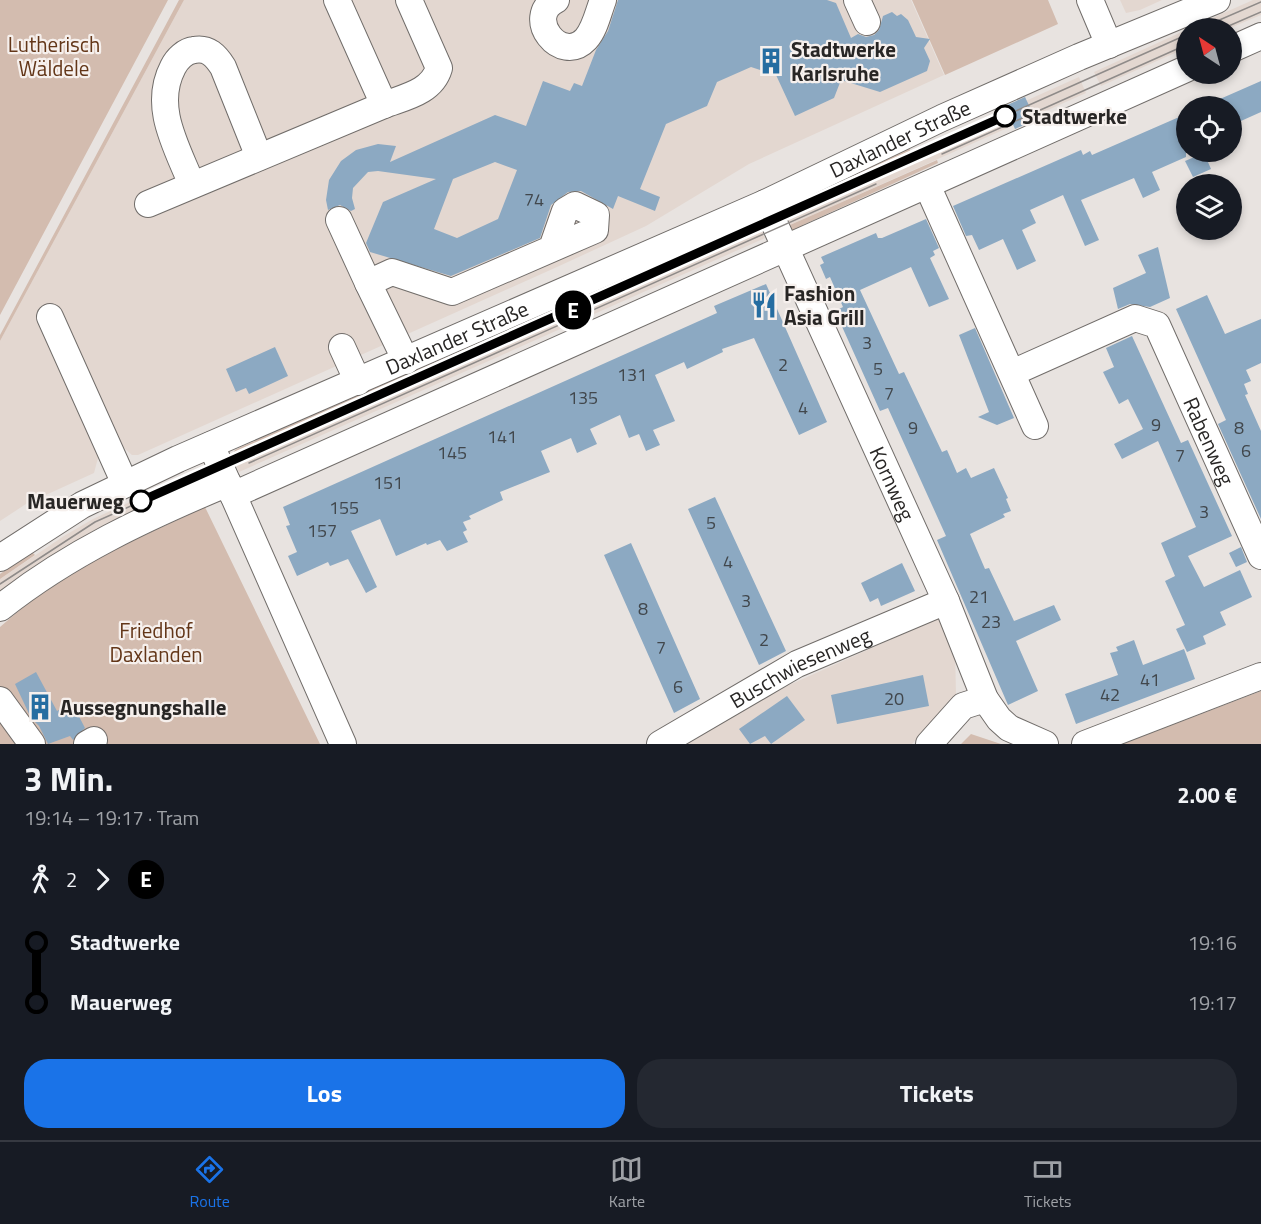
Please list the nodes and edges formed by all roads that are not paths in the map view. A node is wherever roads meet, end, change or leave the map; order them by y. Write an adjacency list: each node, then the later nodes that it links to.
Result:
1 (337, 0): 11 (street)
2 (409, 0): 11 (street)
3 (556, 0): 4 (street)
4 (603, 0)
5 (1090, 0): 8 (street)
6 (1217, 0): 8 (street, Daxlander Straße)
7 (1261, 36): 9 (street)
8 (1109, 45): 15 (street, Daxlander Straße)
9 (1242, 45)
10 (1176, 73): 14 (street)
11 (384, 105): 12 (street)
12 (260, 157): 13 (street); 13 (street)
13 (192, 185): 16 (street)
14 (927, 185): 19 (street); 24 (street)
15 (765, 203): 19 (street, Kornweg); 23 (street, Daxlander Straße)
16 (148, 204)
17 (339, 220): 20 (street)
18 (552, 248): 20 (street)
19 (785, 249): 29 (street); 32 (street, Kornweg)
20 (368, 283): 23 (street)
21 (50, 316): 28 (street)
22 (342, 347): 25 (street)
23 (406, 361): 25 (street, Daxlander Straße)
24 (1012, 374): 26 (street); 30 (street, Rabenweg)
25 (358, 382): 27 (street, Daxlander Straße)
26 (1035, 426)
27 (211, 444): 28 (street, Daxlander Straße); 29 (street)
28 (125, 484): 31 (street, Daxlander Straße)
29 (231, 489): 33 (street); 38 (street)
30 (1261, 556)
31 (0, 558)
32 (946, 601): 36 (street, Kornweg); 39 (street, Buschwiesenweg)
33 (0, 608)
34 (1261, 676): 42 (street)
35 (0, 699): 37 (street)
36 (985, 699): 40 (street); 41 (street, Kornweg)
37 (32, 744)
38 (343, 744)
39 (660, 744)
40 (930, 744)
41 (1045, 744)
42 (1085, 744)

